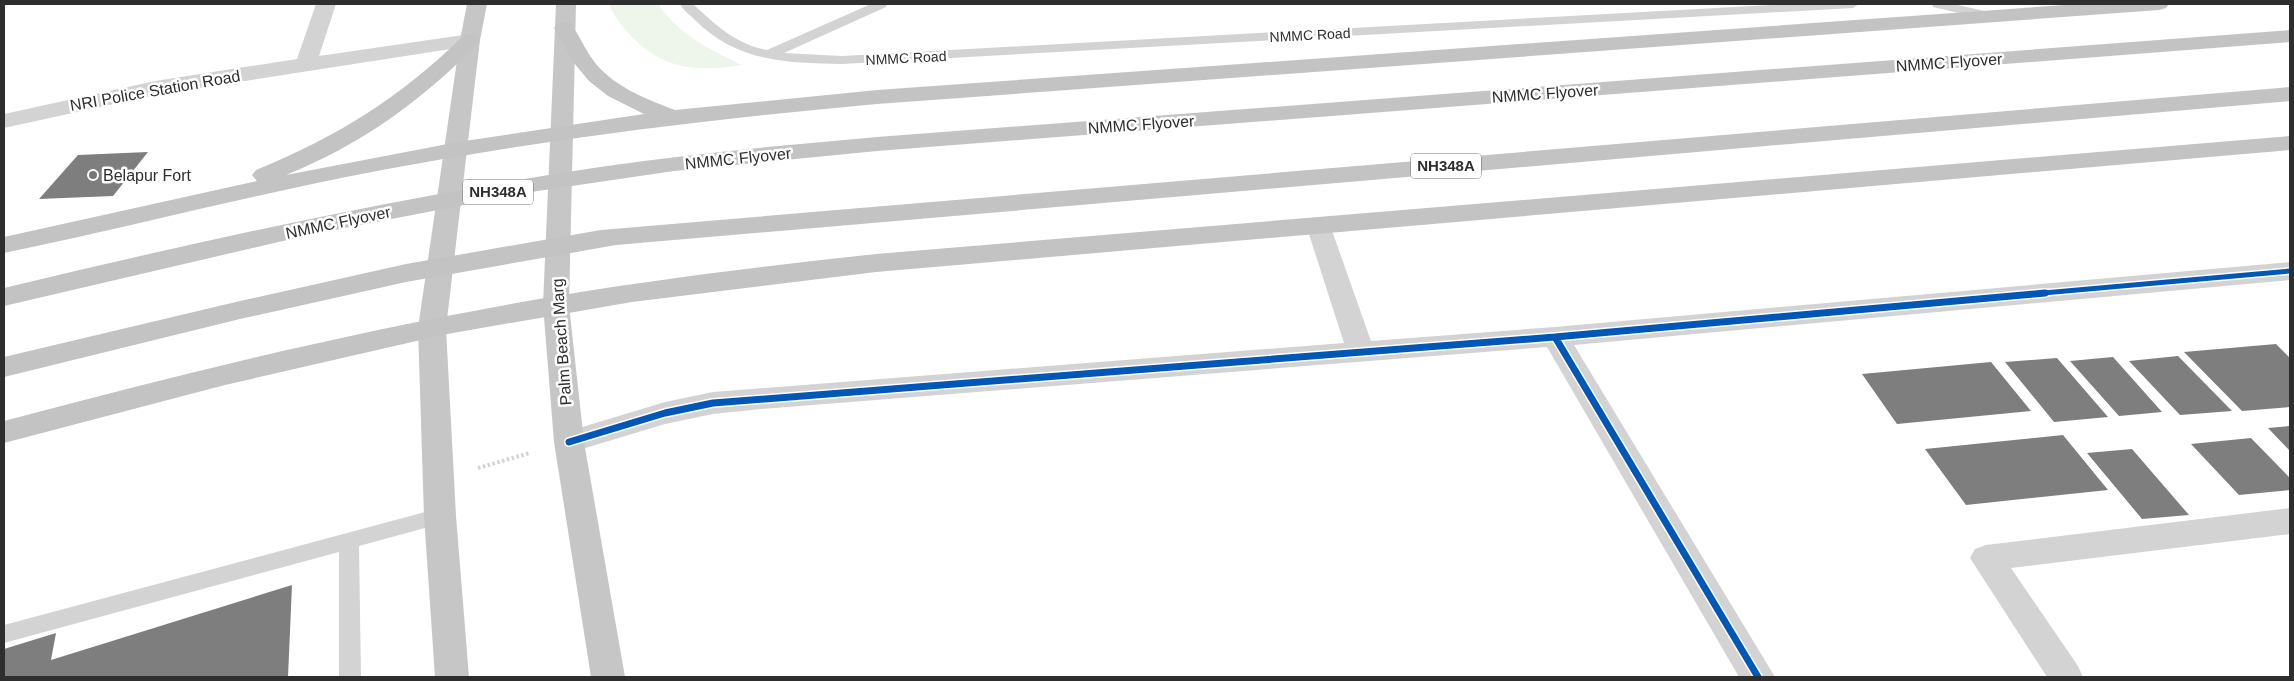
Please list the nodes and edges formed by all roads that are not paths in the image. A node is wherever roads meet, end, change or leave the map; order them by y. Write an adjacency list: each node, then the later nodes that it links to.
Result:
1 (326, 4): 15 (street)
2 (477, 4): 13 (main road)
3 (686, 4): 14 (lane, NMMC Road)
4 (880, 4): 14 (lane)
5 (1616, 4): 11 (lane)
6 (1853, 4): 11 (lane, NMMC Road)
7 (1938, 4): 9 (lane)
8 (2159, 4): 9 (highway)
9 (1981, 10): 17 (highway)
10 (565, 16): 17 (highway); 19 (main road, Palm Beach Marg)
11 (1645, 16): 14 (lane, NMMC Road)
12 (2290, 36): 27 (highway, NMMC Flyover / NH348A)
13 (470, 40): 15 (street, NRI Police Station Road); 21 (main road); 22 (highway)
14 (767, 55)
15 (306, 64): 18 (street, NRI Police Station Road)
16 (2290, 94): 24 (highway, NH348A)
17 (676, 117): 19 (highway)
18 (4, 121)
19 (561, 133): 21 (highway); 28 (main road, Palm Beach Marg)
20 (2290, 143): 23 (highway)
21 (456, 150): 22 (highway); 29 (main road)
22 (190, 203): 25 (highway)
23 (1318, 226): 28 (highway); 31 (street)
24 (601, 238): 24 (highway, NH348A); 32 (highway, NH348A)
25 (4, 245)
26 (2290, 271): 30 (street)
27 (4, 297)
28 (556, 305): 29 (highway); 34 (main road, Palm Beach Marg)
29 (432, 328): 33 (highway); 35 (main road)
30 (1555, 338): 31 (street); 42 (street)
31 (1361, 352): 34 (street)
32 (4, 367)
33 (4, 432)
34 (569, 442): 41 (main road, Palm Beach Marg)
35 (440, 516): 37 (lane); 40 (main road)
36 (2290, 521): 43 (street)
37 (349, 540): 38 (lane); 39 (lane)
38 (4, 634)
39 (350, 677)
40 (452, 677)
41 (608, 677)
42 (1758, 677)
43 (2066, 677)

